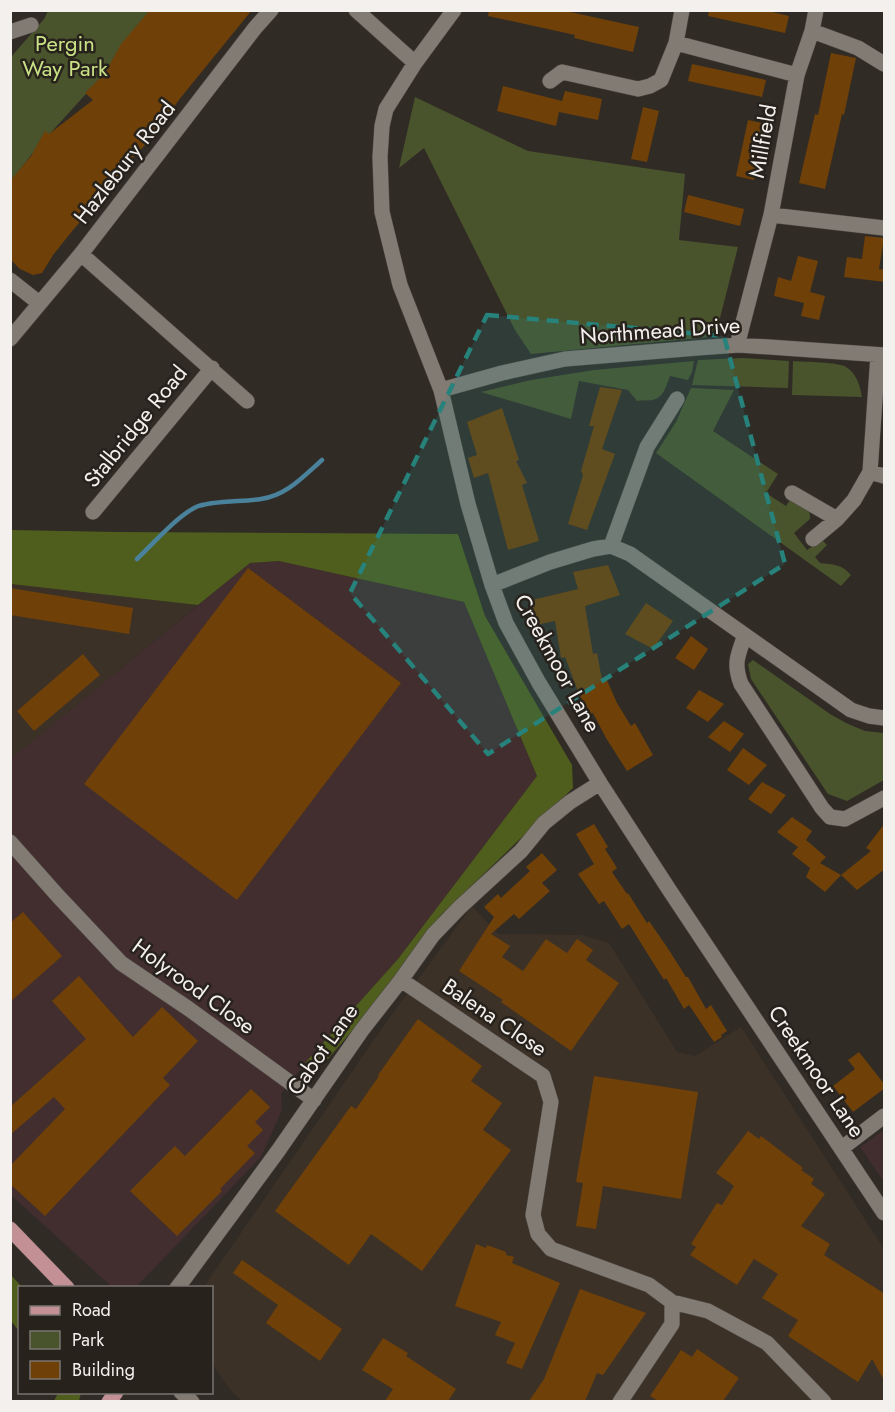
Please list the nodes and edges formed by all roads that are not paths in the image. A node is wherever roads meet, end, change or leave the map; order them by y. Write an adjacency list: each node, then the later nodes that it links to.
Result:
1 (271, 10): 16 (street, Hazlebury Road)
2 (357, 10): 10 (street)
3 (454, 10): 10 (street, Creekmoor Lane)
4 (682, 10): 9 (street)
5 (816, 10): 7 (street, Millfield)
6 (31, 25): 8 (street)
7 (812, 31): 11 (street); 13 (street, Millfield)
8 (10, 32)
9 (676, 43): 12 (street); 13 (street)
10 (415, 63): 23 (street, Creekmoor Lane)
11 (885, 64)
12 (558, 71)
13 (797, 75): 14 (street, Millfield)
14 (771, 215): 15 (street); 20 (street, Millfield)
15 (885, 228)
16 (81, 254): 18 (street, Hazlebury Road); 22 (street, Stalbridge Road)
17 (10, 280): 18 (street)
18 (39, 303): 19 (street, Hazlebury Road)
19 (10, 339)
20 (739, 345): 21 (street, Northmead Drive); 23 (street, Northmead Drive)
21 (881, 355): 26 (street)
22 (212, 368): 25 (street, Stalbridge Road); 28 (street, Stalbridge Road)
23 (441, 390): 32 (street, Creekmoor Lane)
24 (677, 399): 31 (street)
25 (247, 401)
26 (877, 474): 29 (street)
27 (792, 494): 29 (street)
28 (93, 512)
29 (837, 519): 30 (street)
30 (813, 539)
31 (611, 546): 32 (street); 33 (street)
32 (492, 585): 35 (street, Creekmoor Lane)
33 (745, 635): 34 (street); 36 (street)
34 (885, 718)
35 (600, 783): 38 (street, Cabot Lane); 41 (street, Creekmoor Lane)
36 (885, 798)
37 (10, 842): 39 (street, Holyrood Close)
38 (401, 980): 39 (street, Cabot Lane); 46 (street, Balena Close)
39 (314, 1100): 45 (street, Cabot Lane)
40 (885, 1116): 41 (street)
41 (842, 1148): 42 (street, Creekmoor Lane)
42 (885, 1213)
43 (10, 1228): 44 (main road)
44 (66, 1286)
45 (178, 1286)
46 (672, 1302): 47 (street); 48 (street, Balena Close)
47 (620, 1401)
48 (824, 1401)

